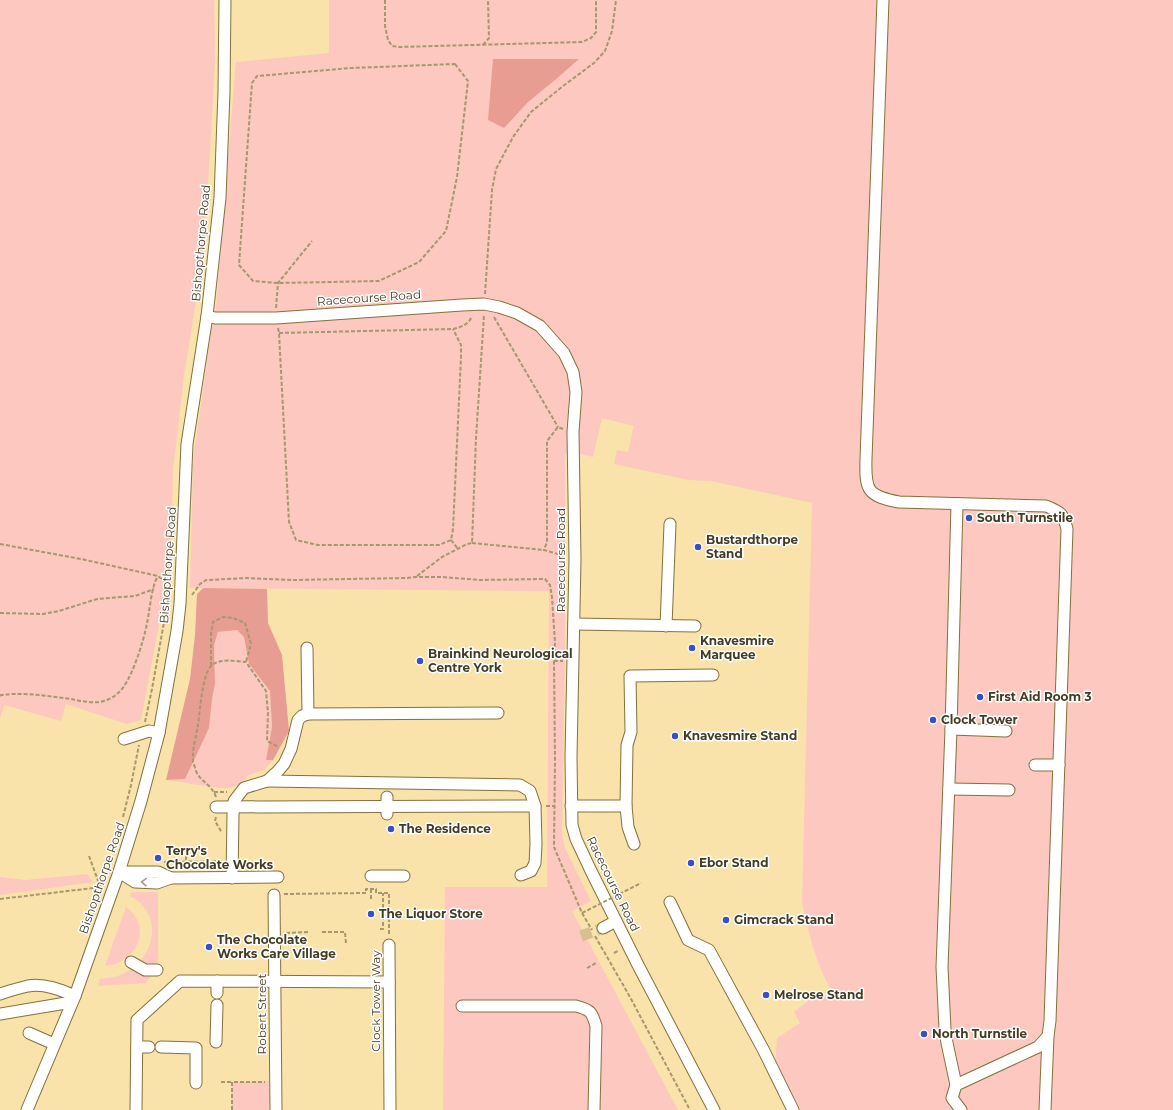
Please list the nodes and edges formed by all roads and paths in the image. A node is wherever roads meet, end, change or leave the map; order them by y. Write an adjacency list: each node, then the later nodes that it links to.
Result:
1 (224, 0): 12 (street, Bishopthorpe Road)
2 (385, 0): 7 (path)
3 (488, 0): 7 (path)
4 (596, 0): 7 (path)
5 (616, 0): 10 (path)
6 (883, 0): 18 (street)
7 (483, 45)
8 (312, 241): 9 (path)
9 (278, 283): 9 (path); 13 (path)
10 (479, 304): 11 (street, Racecourse Road); 13 (street, Racecourse Road); 14 (path); 21 (path)
11 (499, 307): 16 (path); 17 (street, Racecourse Road)
12 (207, 316): 13 (street, Racecourse Road); 28 (street, Bishopthorpe Road)
13 (276, 318): 15 (path)
14 (453, 329): 15 (path); 20 (path)
15 (279, 333): 20 (path)
16 (558, 427): 17 (path); 24 (path)
17 (573, 432): 25 (street, Racecourse Road)
18 (957, 504): 42 (street); 48 (street)
19 (670, 524): 33 (street)
20 (451, 540): 23 (path)
21 (472, 543): 23 (path); 24 (path)
22 (0, 544): 26 (path)
23 (458, 549): 27 (path)
24 (544, 550): 25 (path)
25 (575, 560): 32 (street, Racecourse Road)
26 (158, 576): 28 (path); 29 (path)
27 (416, 577): 30 (path); 55 (path)
28 (181, 582): 30 (street, Bishopthorpe Road)
29 (154, 589): 31 (path); 39 (path)
30 (180, 604): 44 (street, Bishopthorpe Road)
31 (0, 613)
32 (574, 624): 33 (street); 56 (street, Racecourse Road)
33 (666, 626): 34 (street)
34 (695, 626)
35 (306, 648): 41 (street)
36 (246, 662): 37 (path); 37 (path); 46 (path)
37 (211, 666): 58 (path)
38 (713, 674): 57 (street)
39 (0, 696)
40 (498, 713): 41 (street)
41 (308, 714): 46 (street)
42 (951, 729): 43 (street); 50 (street)
43 (1006, 732)
44 (159, 733): 45 (street); 66 (street, Bishopthorpe Road)
45 (124, 739)
46 (289, 752): 49 (street)
47 (1035, 765): 48 (street)
48 (1059, 765): 104 (street)
49 (267, 781): 52 (street); 53 (street)
50 (949, 789): 51 (street); 114 (street)
51 (1009, 790)
52 (233, 806): 53 (street); 58 (street); 71 (street)
53 (535, 806): 67 (street)
54 (548, 806): 55 (path)
55 (555, 806): 81 (path)
56 (572, 806): 57 (street); 82 (street, Racecourse Road)
57 (626, 806): 60 (street)
58 (216, 807): 59 (path)
59 (222, 834)
60 (634, 844)
61 (186, 850): 65 (path)
62 (222, 854): 65 (path)
63 (89, 856): 73 (path)
64 (158, 862): 65 (path)
65 (186, 862)
66 (119, 872): 71 (street); 74 (street, Bishopthorpe Road)
67 (521, 875)
68 (371, 876): 69 (street)
69 (404, 876)
70 (278, 877): 71 (street)
71 (232, 878)
72 (641, 883): 81 (path, bridge)
73 (100, 886): 74 (path); 78 (path)
74 (113, 888): 99 (street, Bishopthorpe Road)
75 (372, 889): 76 (path); 77 (path); 79 (path)
76 (383, 893): 84 (path); 89 (path, Clock Tower Way)
77 (274, 894): 87 (street, Robert Street)
78 (0, 899)
79 (372, 899)
80 (670, 902): 123 (street)
81 (582, 913): 121 (path)
82 (616, 921): 83 (street); 122 (street, Racecourse Road)
83 (603, 928)
84 (380, 929)
85 (309, 932): 87 (path)
86 (322, 932): 88 (path)
87 (275, 933): 95 (street, Robert Street)
88 (346, 944)
89 (389, 945): 96 (street, Clock Tower Way)
90 (131, 962): 93 (street)
91 (596, 963): 92 (path)
92 (587, 968)
93 (158, 970)
94 (217, 981): 95 (street); 97 (street); 107 (street)
95 (275, 981): 96 (street); 113 (street, Robert Street)
96 (389, 982): 119 (street, Clock Tower Way)
97 (217, 993)
98 (0, 994): 99 (street)
99 (73, 999): 102 (street); 106 (street, Bishopthorpe Road)
100 (217, 1005): 105 (street)
101 (462, 1006): 120 (street)
102 (0, 1014)
103 (29, 1033): 106 (street)
104 (1048, 1036): 114 (street); 125 (street)
105 (216, 1042)
106 (54, 1044): 115 (street, Bishopthorpe Road)
107 (137, 1047): 108 (street); 116 (street)
108 (149, 1047)
109 (161, 1047): 110 (street)
110 (196, 1082)
111 (221, 1082): 112 (path)
112 (232, 1082): 113 (path); 117 (path)
113 (275, 1082): 118 (street, Robert Street)
114 (956, 1085): 124 (street)
115 (27, 1110)
116 (136, 1110)
117 (232, 1110)
118 (276, 1110)
119 (390, 1110)
120 (594, 1110)
121 (690, 1110)
122 (714, 1110)
123 (793, 1110)
124 (961, 1110)
125 (1044, 1110)

